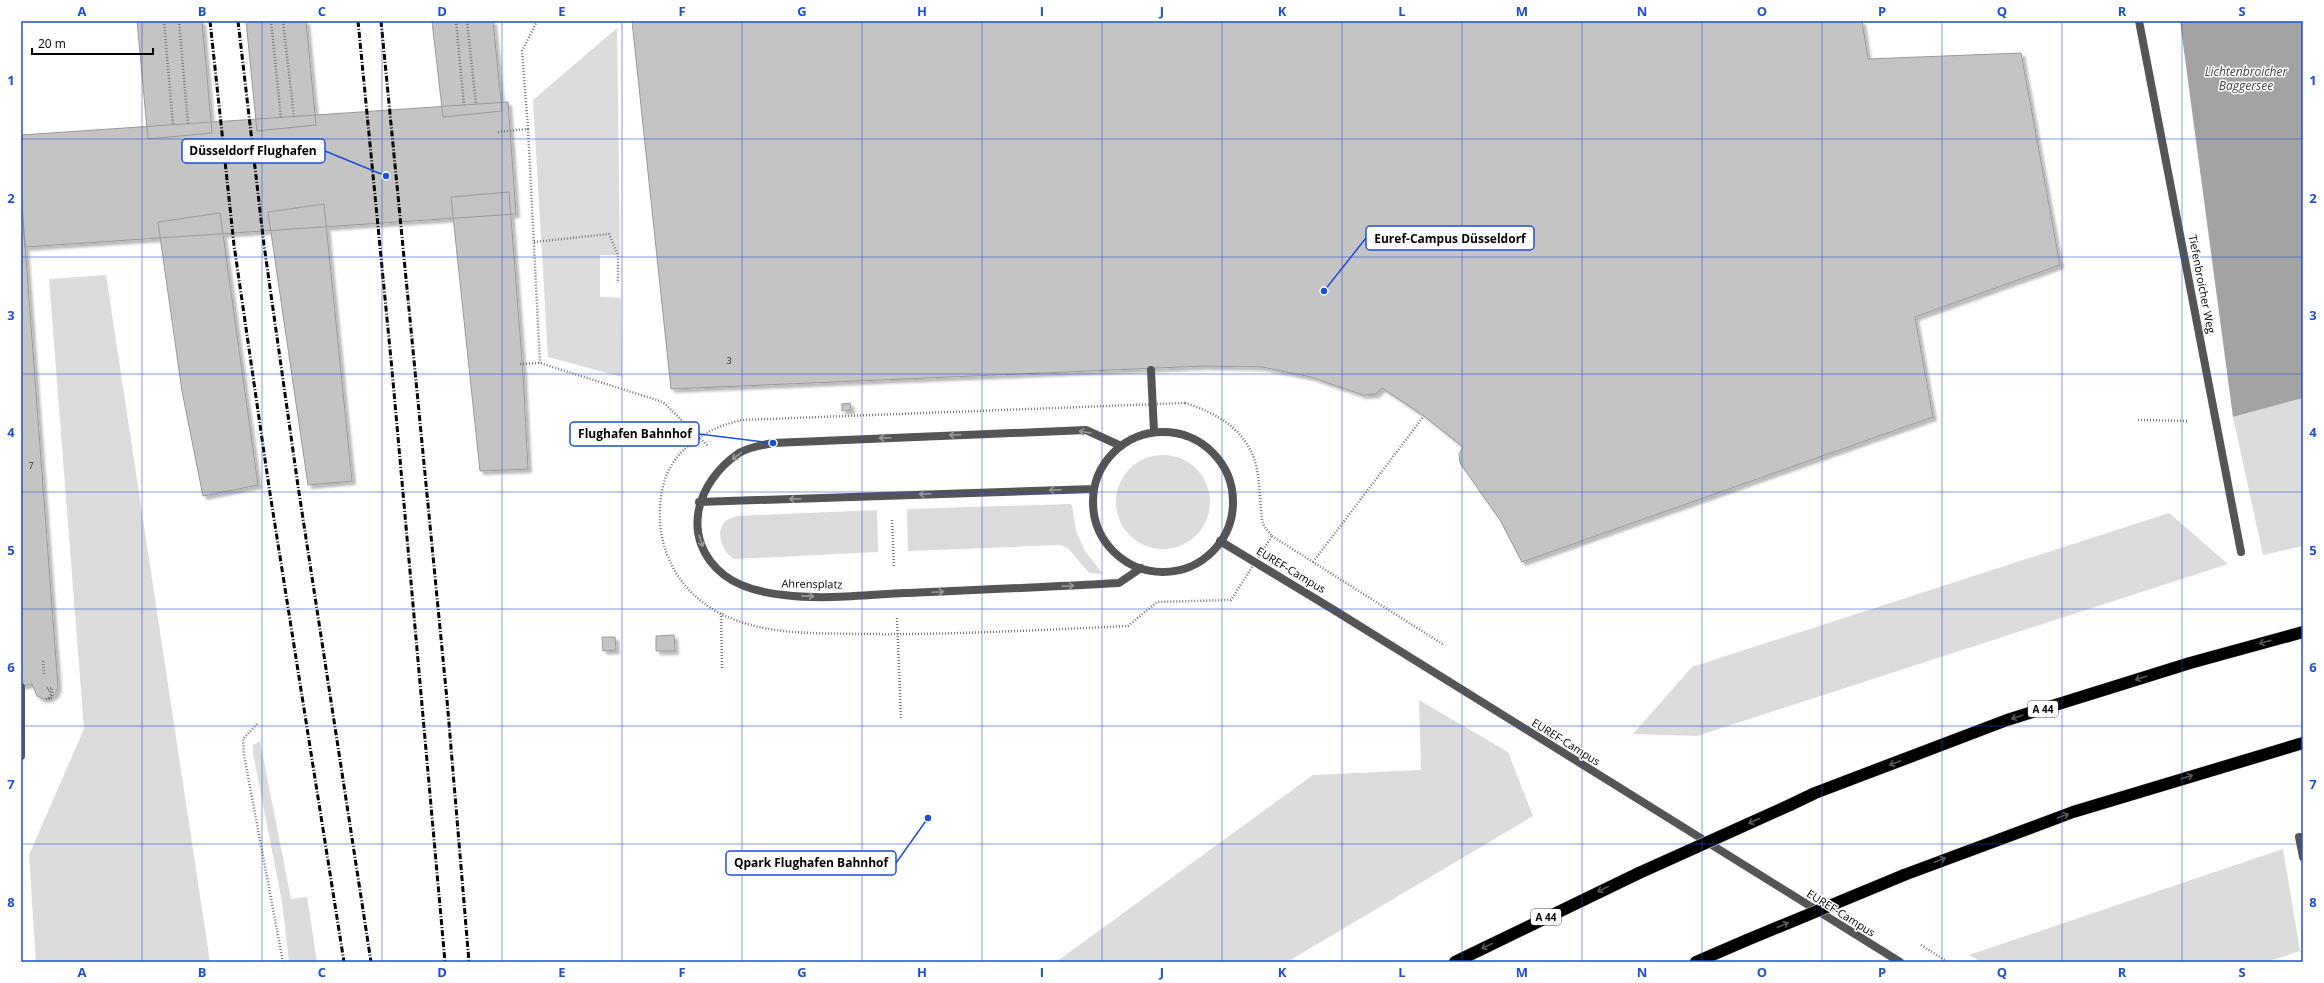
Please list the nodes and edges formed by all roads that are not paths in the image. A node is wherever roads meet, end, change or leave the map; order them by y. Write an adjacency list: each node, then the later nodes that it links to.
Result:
1 (2139, 21): 8 (street, Tiefenbroicher Weg)
2 (1151, 370): 3 (street)
3 (1154, 432): 4 (street); 7 (street)
4 (1121, 446): 5 (street); 6 (street, Ahrensplatz, one-way to 6)
5 (1094, 489): 6 (street, one-way to 6); 9 (street)
6 (699, 502): 9 (street, Ahrensplatz, one-way to 9)
7 (1220, 541): 9 (street); 18 (street, EUREF-Campus)
8 (2241, 552)
9 (1141, 568)
10 (2303, 632): 16 (highway, A 44, one-way to 16, bridge)
11 (21, 688): 13 (street)
12 (2303, 743): 17 (highway, one-way to 12, bridge)
13 (21, 756)
14 (2299, 836): 15 (street)
15 (2303, 857)
16 (1455, 962)
17 (1696, 962)
18 (1900, 962)

